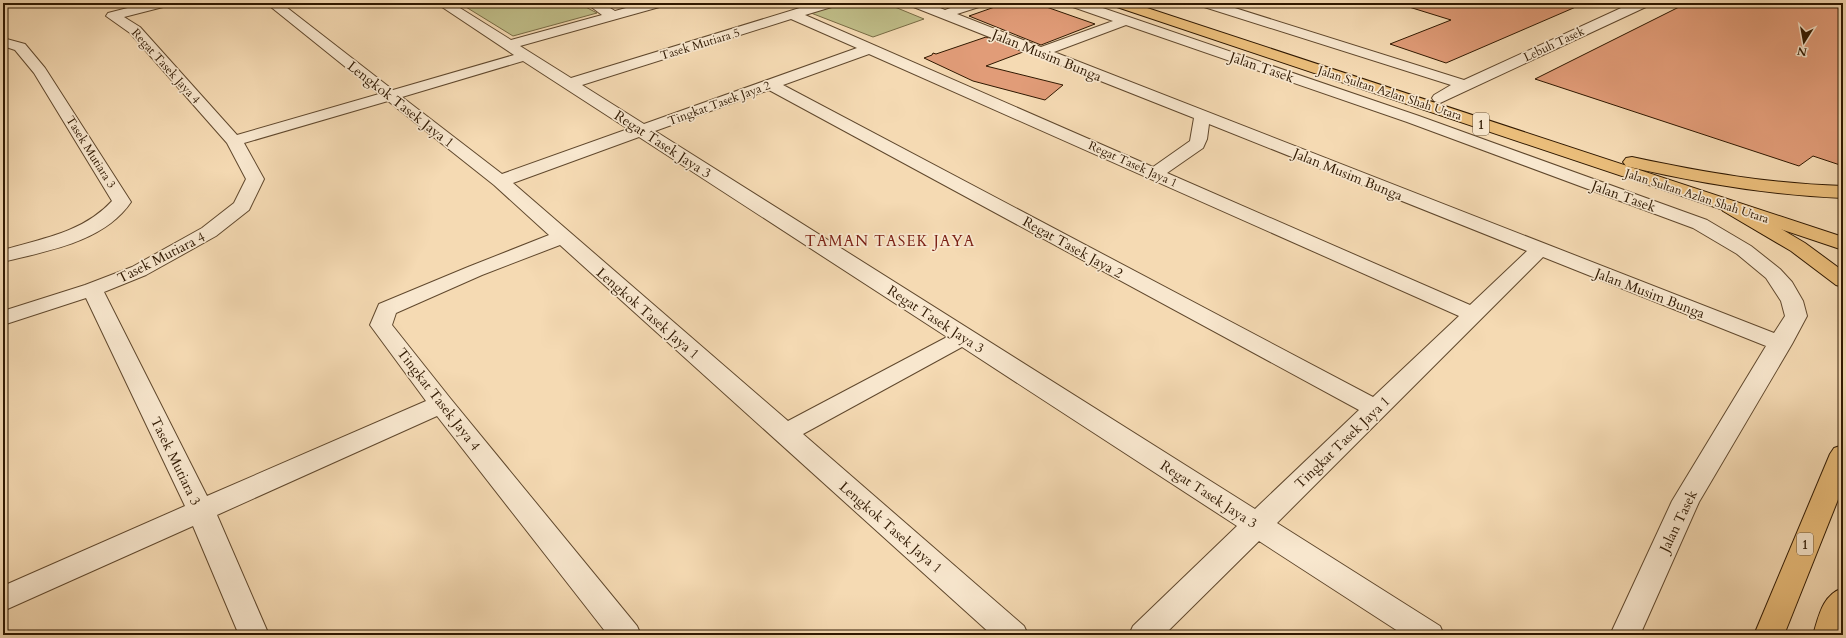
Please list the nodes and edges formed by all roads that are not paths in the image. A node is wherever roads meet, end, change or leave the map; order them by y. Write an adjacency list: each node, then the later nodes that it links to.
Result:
1 (162, 3): 28 (street, Regat Tasek Jaya 4)
2 (273, 3): 24 (street, Lengkok Tasek Jaya 1)
3 (444, 3): 19 (street, Regat Tasek Jaya 3)
4 (593, 3): 16 (street)
5 (658, 3): 16 (street)
6 (830, 3): 15 (street, Tasek Mutiara 5)
7 (916, 3): 14 (street, Jalan Musim Bunga)
8 (977, 3): 14 (street)
9 (1075, 3): 13 (street, Jalan Tasek)
10 (1153, 3): 25 (main road, Jalan Sultan Azlan Shah Utara / 1)
11 (1206, 3): 23 (street)
12 (1642, 3): 23 (street, Lebuh Tasek)
13 (1123, 11): 20 (street); 33 (main road, Jalan Sultan Azlan Shah Utara / 1); 44 (street, Jalan Tasek)
14 (945, 14): 20 (street, Jalan Musim Bunga)
15 (793, 15): 18 (street, Regat Tasek Jaya 1); 21 (street, Tasek Mutiara 5)
16 (613, 16): 19 (street)
17 (3, 42): 38 (street, Tasek Mutiara 3)
18 (871, 48): 22 (street, Tingkat Tasek Jaya 2); 30 (street, Regat Tasek Jaya 1)
19 (517, 50): 21 (street, Regat Tasek Jaya 3); 24 (street)
20 (1041, 52): 26 (street, Jalan Musim Bunga)
21 (569, 84): 27 (street, Regat Tasek Jaya 3)
22 (770, 84): 27 (street, Tingkat Tasek Jaya 2); 46 (street, Regat Tasek Jaya 2)
23 (1466, 85): 25 (street, Lebuh Tasek)
24 (390, 95): 28 (street); 31 (street, Lengkok Tasek Jaya 1)
25 (1440, 98): 29 (main road, Jalan Sultan Azlan Shah Utara / 1)
26 (1202, 116): 30 (street); 37 (street, Jalan Musim Bunga)
27 (642, 130): 31 (street, Tingkat Tasek Jaya 2); 43 (street, Regat Tasek Jaya 3)
28 (234, 142): 40 (street, Tasek Mutiara 4)
29 (1632, 162): 32 (main road); 34 (main road, Jalan Sultan Azlan Shah Utara / 1)
30 (1155, 173): 41 (street, Regat Tasek Jaya 1)
31 (500, 181): 35 (street, Lengkok Tasek Jaya 1)
32 (1843, 192)
33 (1730, 207): 36 (main road, Jalan Sultan Azlan Shah Utara / 1); 39 (main road)
34 (1843, 231)
35 (563, 237): 45 (street, Tingkat Tasek Jaya 4); 47 (street, Lengkok Tasek Jaya 1)
36 (1843, 244)
37 (1539, 250): 41 (street, Tingkat Tasek Jaya 1); 44 (street, Jalan Musim Bunga)
38 (3, 256)
39 (1843, 281)
40 (92, 289): 42 (street, Tasek Mutiara 4); 49 (street, Tasek Mutiara 3)
41 (1473, 314): 46 (street, Tingkat Tasek Jaya 1)
42 (3, 318)
43 (964, 337): 47 (street); 50 (street, Regat Tasek Jaya 3)
44 (1781, 344): 58 (street, Jalan Tasek)
45 (441, 404): 49 (street); 54 (street, Tingkat Tasek Jaya 4)
46 (1376, 410): 50 (street, Tingkat Tasek Jaya 1)
47 (784, 433): 55 (street, Lengkok Tasek Jaya 1)
48 (1843, 454): 59 (main road, 1)
49 (201, 511): 51 (street); 53 (street, Tasek Mutiara 3)
50 (1258, 525): 56 (street, Tingkat Tasek Jaya 1); 57 (street, Regat Tasek Jaya 3)
51 (3, 599)
52 (1843, 600): 60 (main road)
53 (254, 635)
54 (626, 635)
55 (1012, 635)
56 (1144, 635)
57 (1429, 635)
58 (1625, 635)
59 (1769, 635)
60 (1828, 635)

